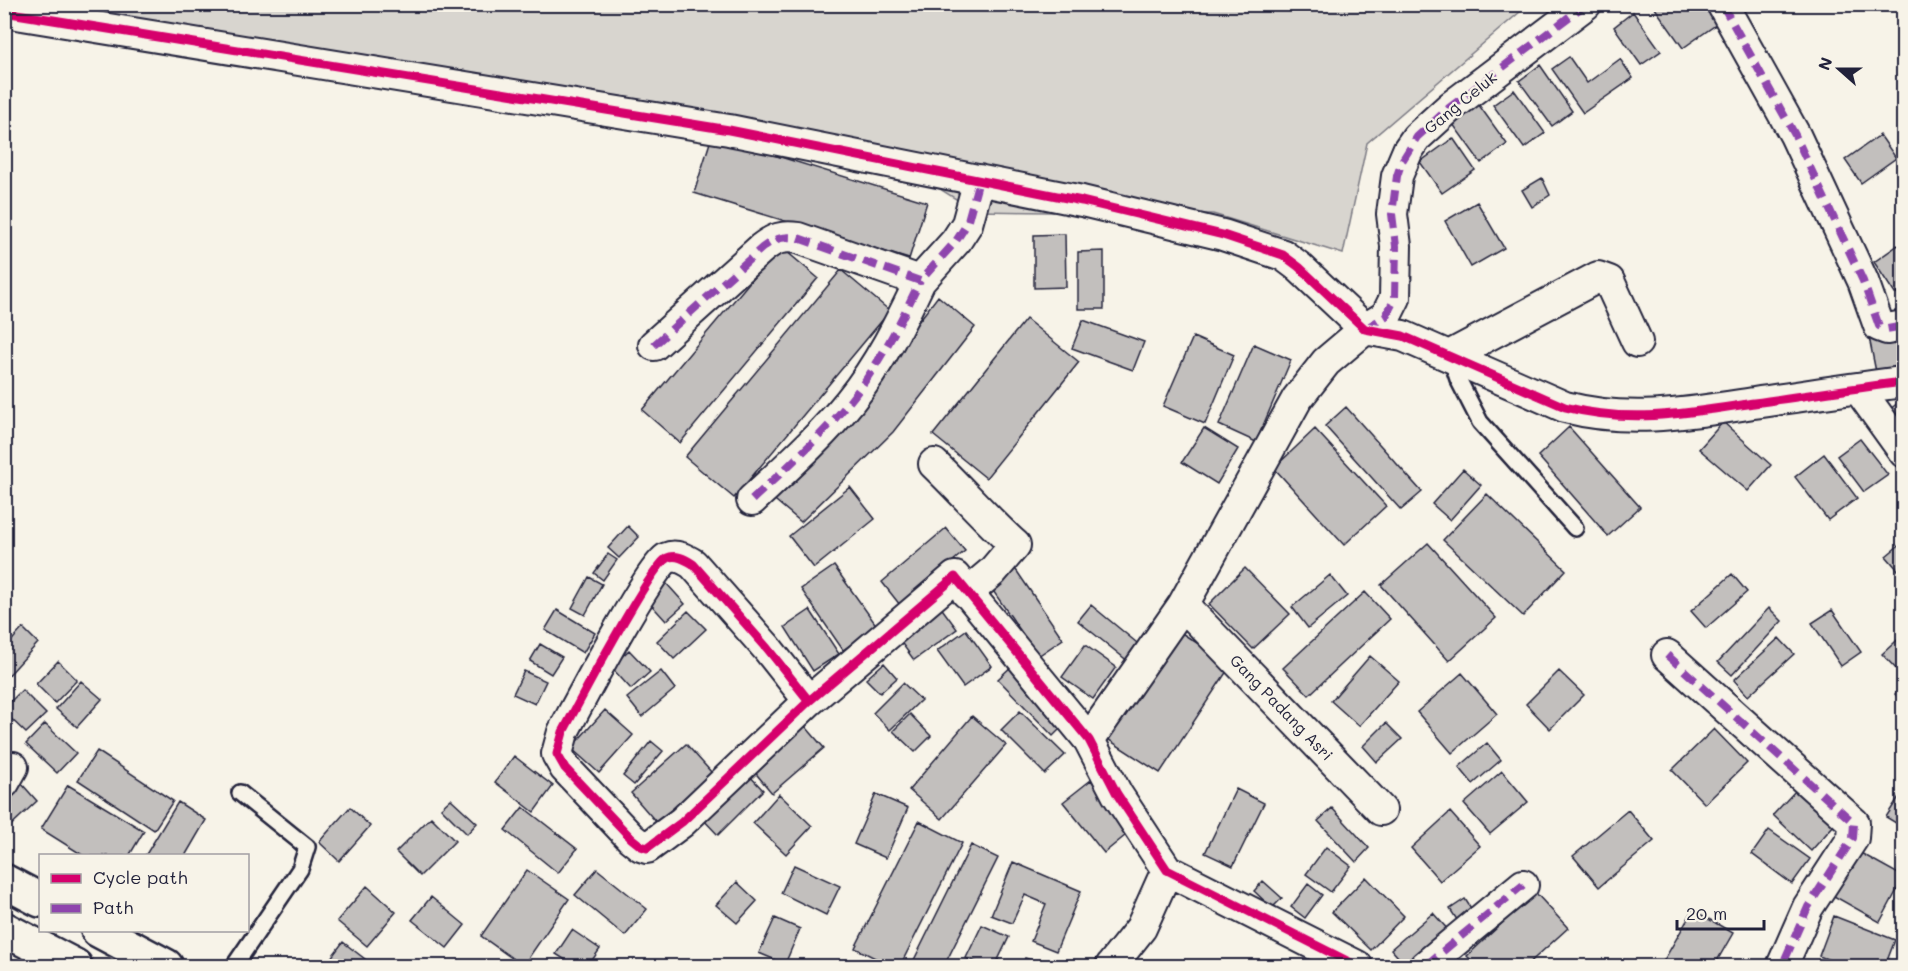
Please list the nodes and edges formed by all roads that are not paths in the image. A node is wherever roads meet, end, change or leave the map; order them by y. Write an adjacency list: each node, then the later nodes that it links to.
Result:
1 (1586, 4): 7 (street, Gang Celuk)
2 (1722, 4): 6 (street)
3 (4, 12): 4 (street)
4 (979, 180): 5 (street); 7 (street)
5 (920, 281): 9 (street); 15 (street)
6 (1904, 326)
7 (1365, 330): 10 (street); 18 (street, Gang Celuk)
8 (1637, 342): 10 (street)
9 (654, 345)
10 (1450, 355): 12 (street); 16 (lane)
11 (1904, 382): 12 (street)
12 (1858, 388): 13 (street)
13 (1904, 452)
14 (934, 464): 17 (street)
15 (752, 500)
16 (1575, 528)
17 (967, 593): 20 (street); 21 (street)
18 (1183, 605): 21 (street, Gang Celuk); 23 (street, Gang Padang Asri)
19 (1667, 655): 36 (street)
20 (809, 701): 20 (street)
21 (1089, 740): 24 (street)
22 (240, 793): 32 (lane)
23 (1381, 810)
24 (1167, 870): 33 (street); 34 (street)
25 (4, 881): 27 (highway)
26 (1524, 885): 35 (street)
27 (39, 899)
28 (4, 929): 30 (highway)
29 (102, 932): 31 (highway)
30 (75, 966)
31 (166, 966)
32 (234, 966)
33 (1112, 966)
34 (1357, 966)
35 (1425, 966)
36 (1782, 966)

